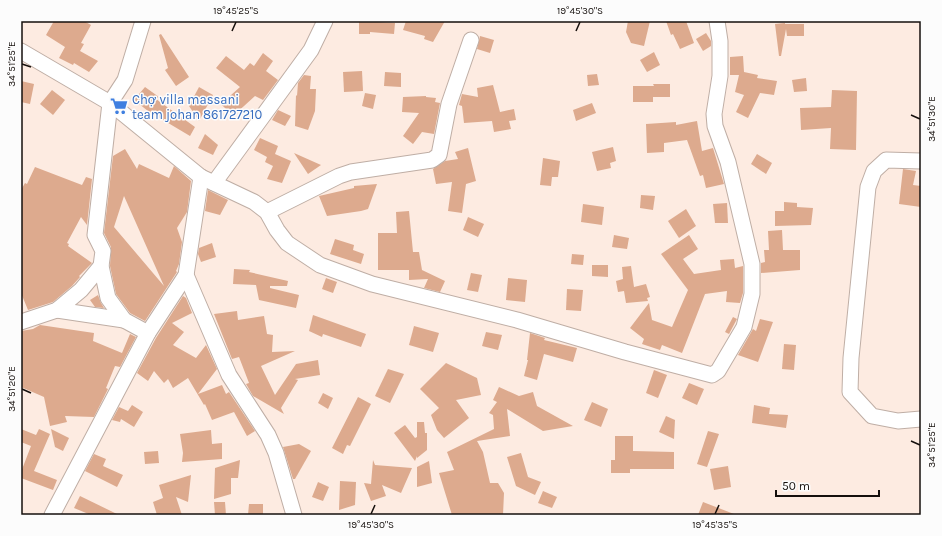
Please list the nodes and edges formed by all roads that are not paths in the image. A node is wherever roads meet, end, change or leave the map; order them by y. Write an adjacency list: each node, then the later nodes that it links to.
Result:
1 (143, 21): 6 (street)
2 (325, 21): 8 (street)
3 (717, 21): 9 (street)
4 (471, 40): 9 (street)
5 (21, 51): 6 (street)
6 (110, 103): 8 (street); 10 (street)
7 (921, 161): 16 (street)
8 (208, 180): 9 (street); 11 (street)
9 (267, 212)
10 (101, 266): 12 (street); 13 (street)
11 (186, 275): 15 (street); 18 (street)
12 (57, 310): 13 (street); 14 (street)
13 (124, 320): 15 (street)
14 (21, 322)
15 (148, 332): 17 (street)
16 (921, 419)
17 (52, 515)
18 (294, 515)

